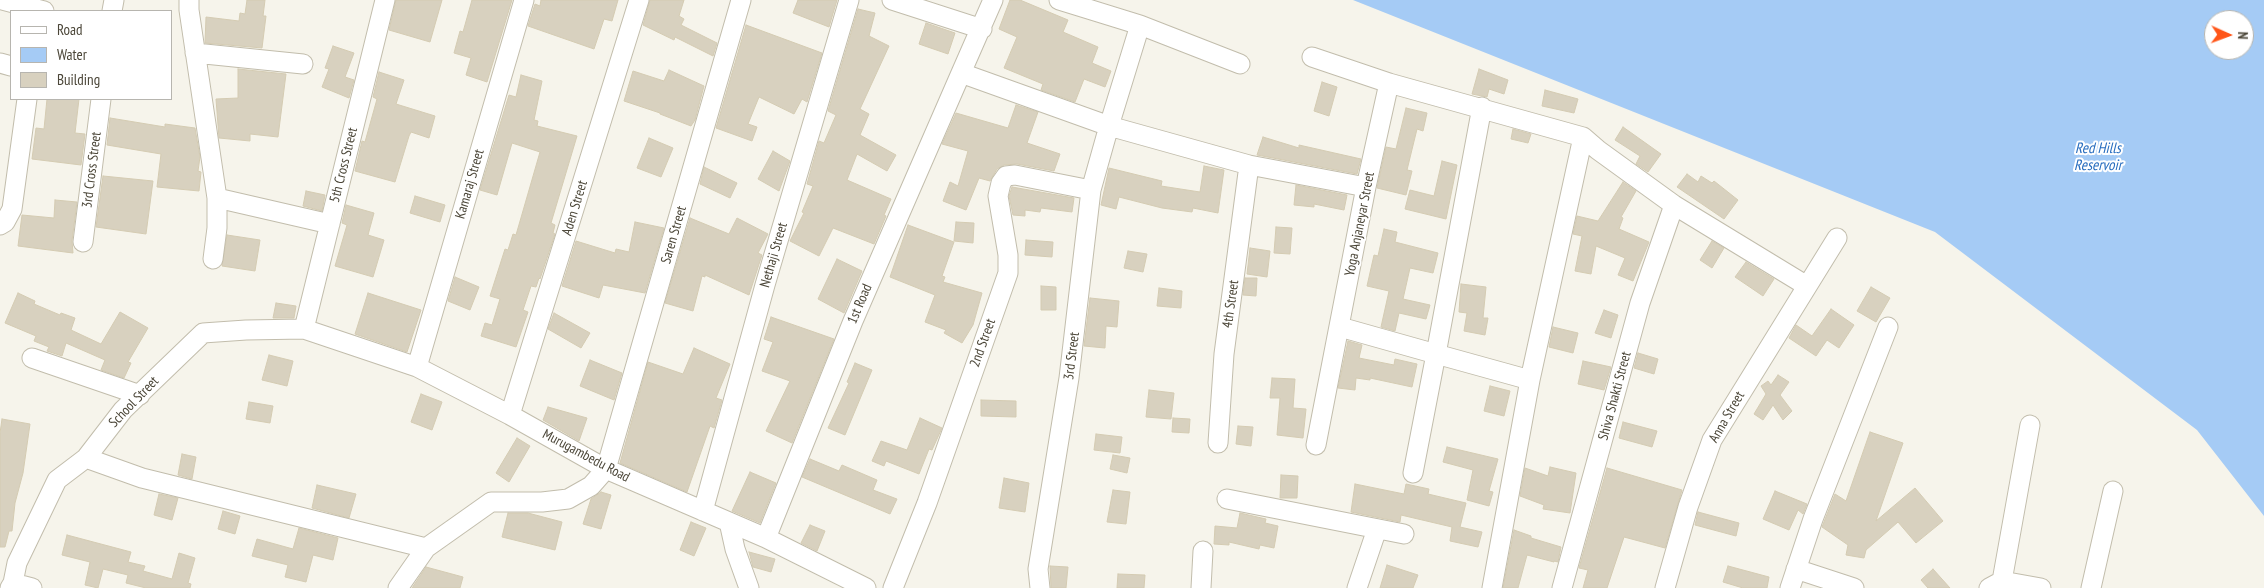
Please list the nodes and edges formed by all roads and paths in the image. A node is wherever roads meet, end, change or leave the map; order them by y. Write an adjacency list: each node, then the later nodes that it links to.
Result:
1 (2, 0): 11 (street)
2 (189, 0): 14 (street)
3 (385, 0): 30 (street, 5th Cross Street)
4 (524, 0): 41 (street, Kamaraj Street)
5 (639, 0): 44 (street, Aden Street)
6 (741, 0): 49 (street, Saren Street)
7 (850, 0): 53 (street, Nethaji Street)
8 (892, 0): 13 (street)
9 (993, 0): 13 (street, 1st Road)
10 (1059, 0): 12 (street)
11 (40, 10)
12 (1140, 24): 17 (street); 23 (street, 3rd Street)
13 (982, 28): 18 (street, 1st Road)
14 (196, 53): 16 (street); 28 (street)
15 (1312, 57): 19 (street)
16 (302, 64)
17 (1240, 64)
18 (961, 73): 23 (street); 57 (street, 1st Road)
19 (1389, 83): 22 (street); 26 (street, Yoga Anjaneyar Street)
20 (27, 100): 31 (street)
21 (101, 100): 33 (street, 3rd Cross Street)
22 (1482, 107): 24 (street); 39 (street)
23 (1108, 126): 25 (street); 27 (street, 3rd Street)
24 (1584, 137): 29 (street); 42 (street)
25 (1249, 165): 26 (street); 46 (street, 4th Street)
26 (1366, 187): 36 (street, Yoga Anjaneyar Street)
27 (1092, 190): 67 (street, 2nd Street); 68 (street, 3rd Street)
28 (217, 198): 30 (street); 34 (street)
29 (1674, 205): 35 (street); 72 (street, Shiva Shakti Street)
30 (330, 224): 38 (street, 5th Cross Street)
31 (0, 225)
32 (1838, 238): 35 (street, Anna Street)
33 (83, 242)
34 (213, 259)
35 (1807, 286): 73 (street, Anna Street)
36 (1340, 327): 39 (street); 47 (street, Yoga Anjaneyar Street)
37 (1888, 327): 60 (street)
38 (304, 329): 41 (street, Murugambedu Road); 43 (street, School Street)
39 (1436, 354): 42 (street); 50 (street)
40 (32, 358): 43 (street)
41 (417, 367): 44 (street, Murugambedu Road)
42 (1530, 380): 71 (street)
43 (140, 395): 48 (street, School Street)
44 (510, 415): 49 (street, Murugambedu Road)
45 (2030, 426): 61 (street)
46 (1218, 443)
47 (1316, 445)
48 (86, 458): 58 (street); 62 (street, School Street)
49 (606, 469): 53 (street, Murugambedu Road); 58 (street)
50 (1413, 473)
51 (2113, 491): 77 (street)
52 (1227, 499): 55 (street)
53 (703, 511): 54 (street, Murugambedu Road)
54 (729, 522): 57 (street, Murugambedu Road); 65 (street)
55 (1377, 529): 56 (street); 70 (street)
56 (1404, 534)
57 (766, 538): 66 (street, Murugambedu Road)
58 (426, 548): 64 (street)
59 (1203, 551): 69 (street)
60 (1796, 569): 74 (street); 75 (street)
61 (1995, 584): 76 (street)
62 (12, 585): 63 (street)
63 (32, 588)
64 (398, 588)
65 (749, 588)
66 (866, 588)
67 (893, 588)
68 (1040, 588)
69 (1201, 588)
70 (1357, 588)
71 (1492, 588)
72 (1562, 588)
73 (1665, 588)
74 (1790, 588)
75 (1854, 588)
76 (2041, 588)
77 (2092, 588)

